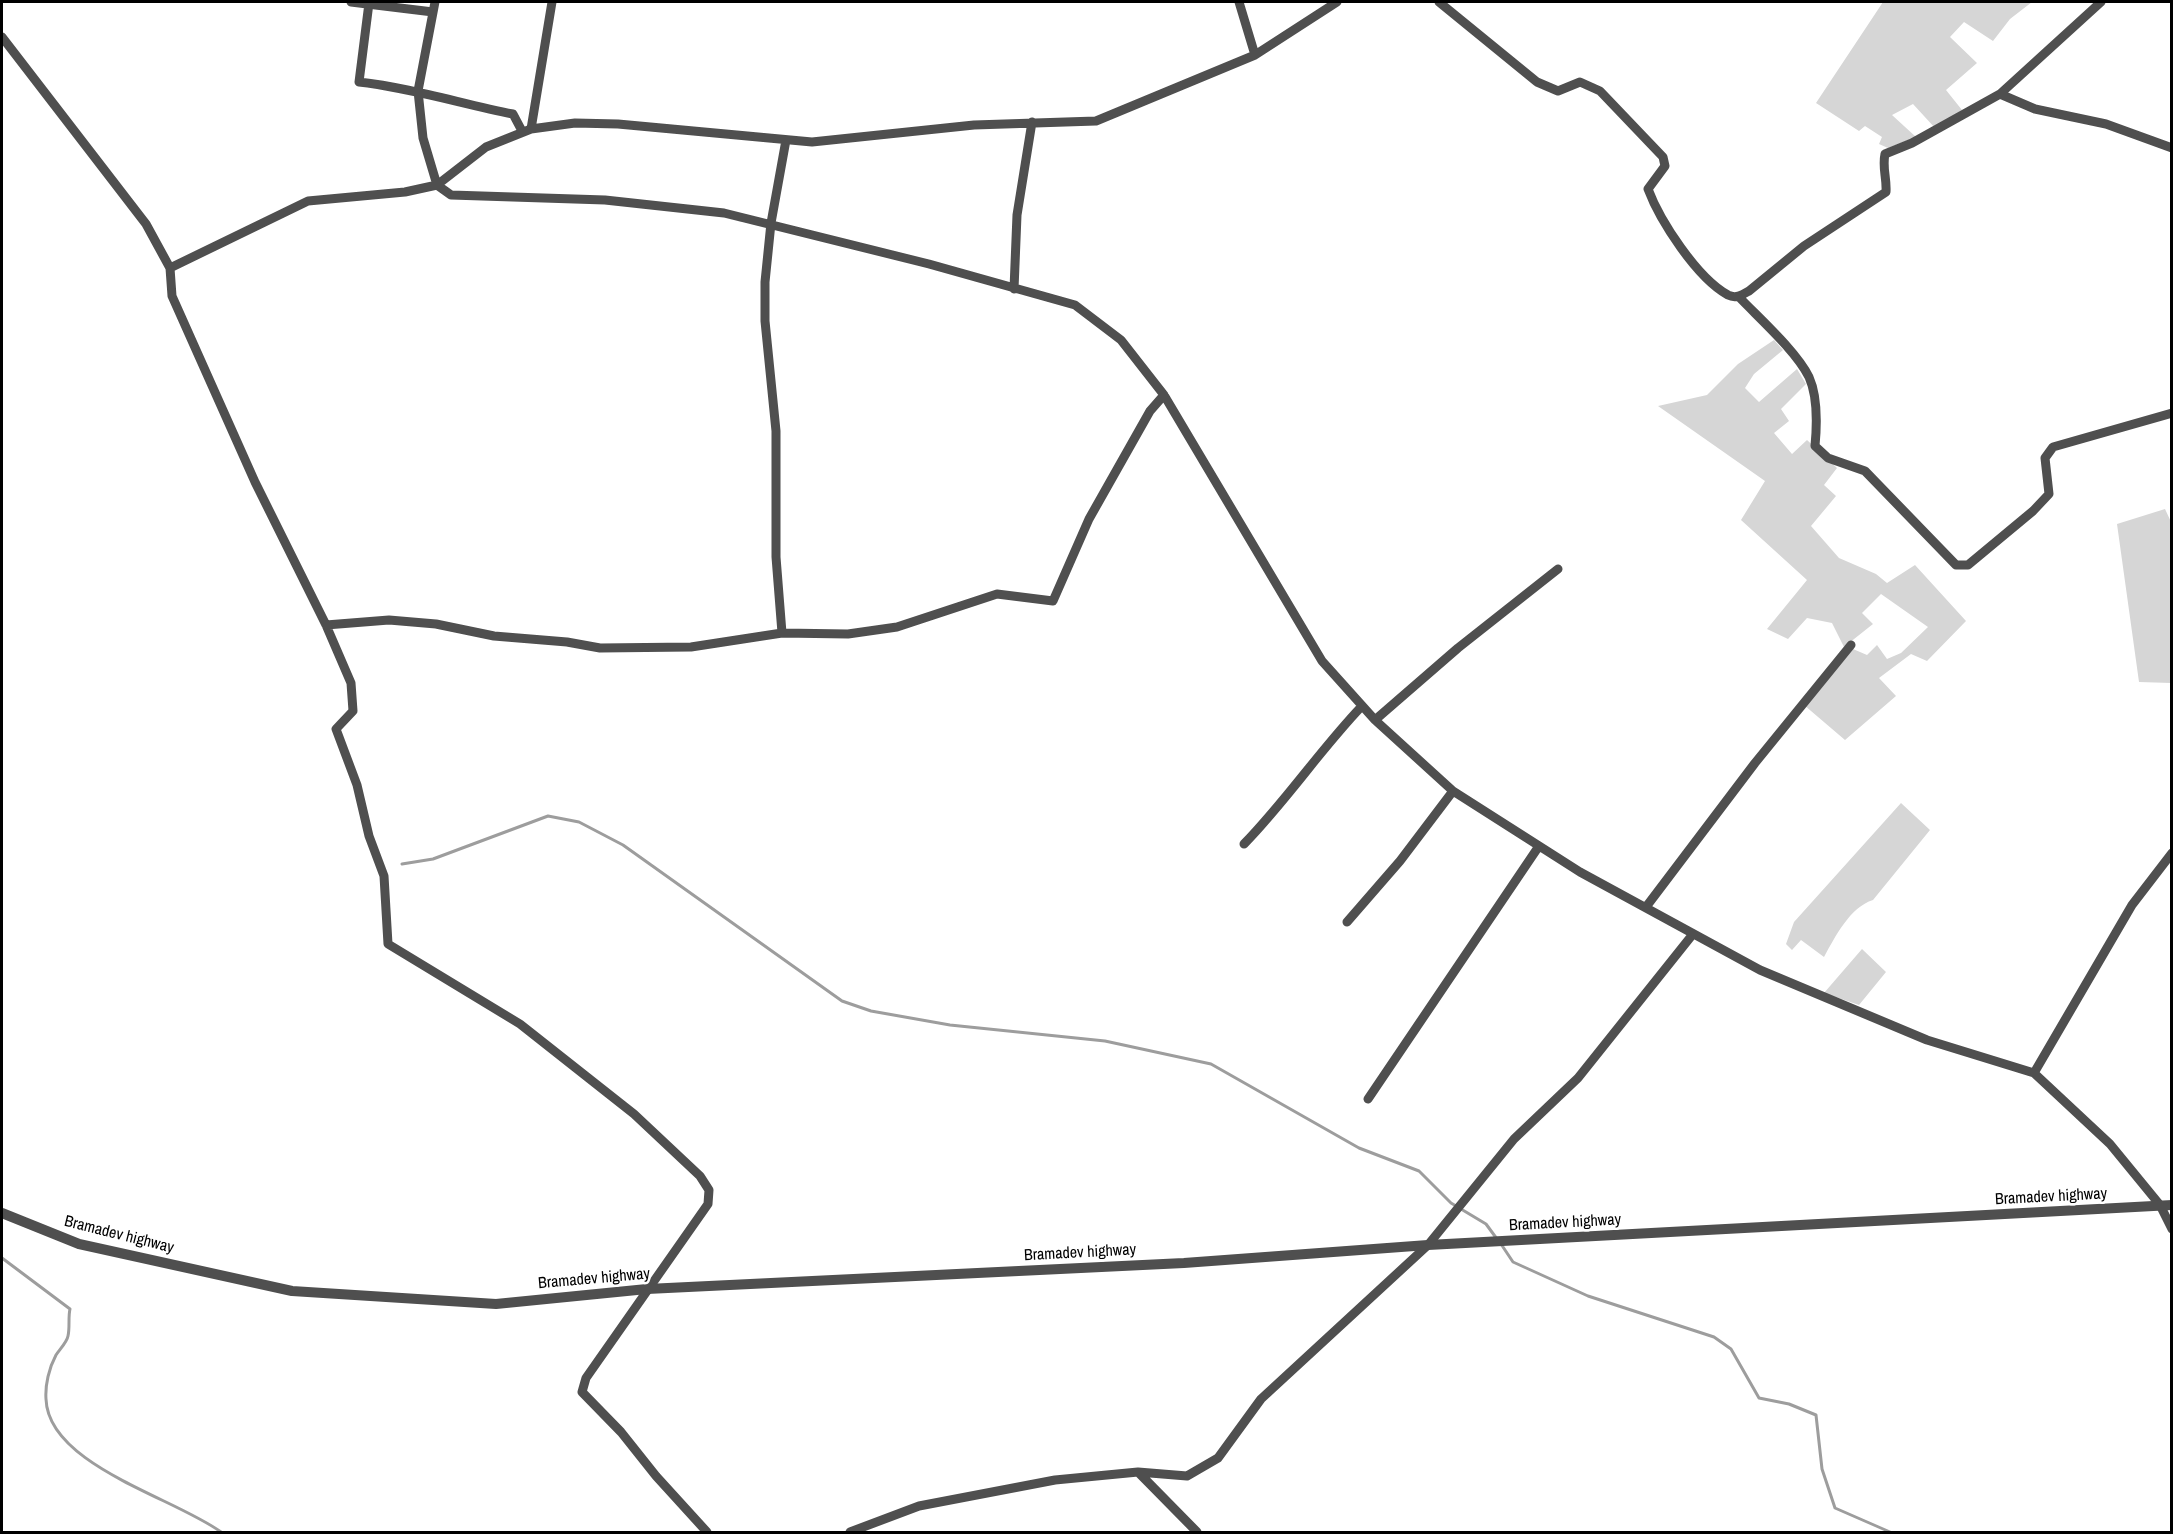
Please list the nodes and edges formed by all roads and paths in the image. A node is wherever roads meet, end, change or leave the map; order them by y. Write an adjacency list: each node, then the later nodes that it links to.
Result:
1 (351, 2): 7 (street)
2 (552, 2): 14 (street)
3 (1239, 2): 10 (street)
4 (1337, 2): 10 (street)
5 (1438, 2): 21 (street)
6 (2101, 2): 12 (street)
7 (369, 3): 8 (street); 11 (street)
8 (434, 7): 11 (street)
9 (2, 37): 19 (street)
10 (1255, 55): 13 (street)
11 (418, 91): 14 (street); 17 (street)
12 (2000, 94): 16 (street); 21 (street)
13 (1032, 122): 15 (street); 20 (street)
14 (527, 130): 15 (street); 17 (street)
15 (786, 140): 18 (street)
16 (2172, 148)
17 (437, 185): 18 (street); 19 (street)
18 (771, 223): 20 (street); 26 (street)
19 (170, 268): 25 (street)
20 (1014, 290): 22 (street)
21 (1739, 297): 23 (street)
22 (1164, 395): 26 (street); 28 (street)
23 (2172, 413)
24 (1558, 569): 29 (street)
25 (326, 626): 26 (street); 43 (street)
26 (782, 633)
27 (1851, 645): 34 (street)
28 (1362, 706): 29 (street); 31 (street)
29 (1375, 720): 30 (street)
30 (1453, 791): 32 (street); 35 (street)
31 (1244, 844)
32 (1539, 846): 34 (street); 38 (street)
33 (2172, 853): 37 (street)
34 (1646, 907): 36 (street)
35 (1347, 922)
36 (1693, 934): 37 (street); 42 (street)
37 (2034, 1073): 39 (street)
38 (1368, 1099)
39 (2166, 1205): 41 (street); 42 (street, Bramadev highway)
40 (2, 1213): 43 (street, Bramadev highway)
41 (2172, 1229)
42 (1428, 1245): 43 (street, Bramadev highway); 44 (street)
43 (647, 1289): 45 (street)
44 (1138, 1472): 46 (street); 47 (street)
45 (707, 1533)
46 (850, 1533)
47 (1197, 1533)

